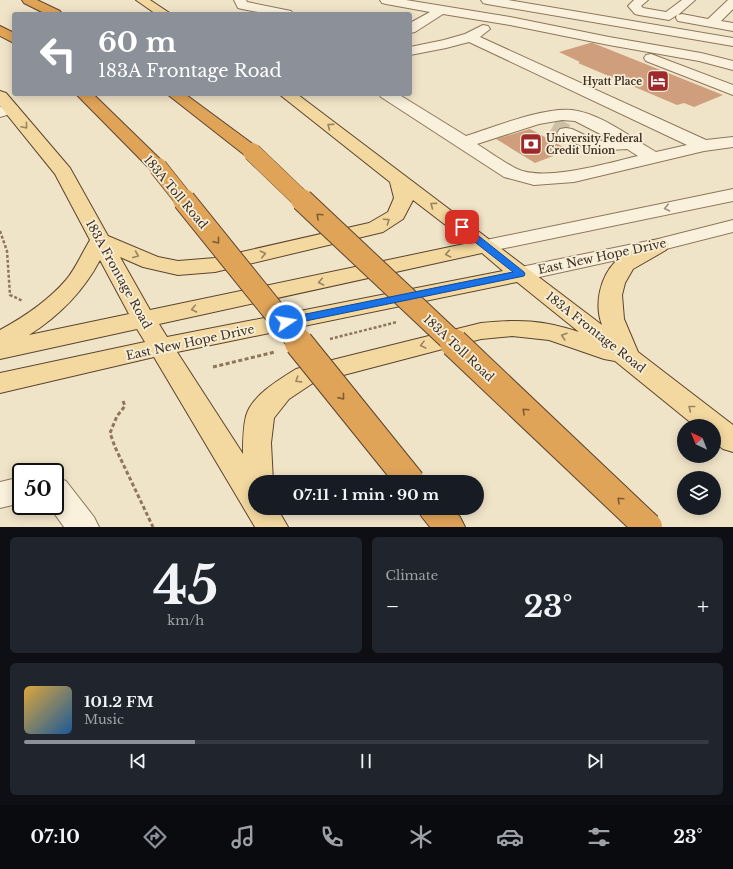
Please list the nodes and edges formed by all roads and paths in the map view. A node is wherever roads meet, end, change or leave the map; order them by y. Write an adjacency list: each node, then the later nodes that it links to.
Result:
1 (28, 0): 11 (highway)
2 (142, 0): 12 (main road)
3 (240, 0): 13 (street)
4 (386, 0): 10 (street)
5 (487, 0): 9 (street)
6 (642, 0): 14 (street)
7 (688, 0): 14 (street)
8 (733, 2): 16 (street)
9 (536, 4): 15 (street); 23 (street)
10 (441, 10): 15 (street); 18 (street)
11 (52, 12)
12 (162, 12)
13 (278, 12)
14 (669, 16): 16 (street)
15 (510, 21): 20 (street); 22 (street)
16 (711, 23): 17 (street)
17 (733, 26)
18 (412, 28)
19 (0, 30): 21 (highway)
20 (470, 37): 24 (street); 36 (street)
21 (12, 38)
22 (609, 41): 25 (street); 26 (street)
23 (733, 42)
24 (412, 51)
25 (733, 66)
26 (733, 90)
27 (86, 96): 60 (highway, 183A Toll Road, one-way to 60, bridge)
28 (178, 96): 71 (highway, 183A Toll Road, one-way to 28, bridge)
29 (290, 96): 38 (main road, 183A Frontage Road, one-way to 29)
30 (390, 96): 34 (street)
31 (4, 106): 42 (main road, 183A Frontage Road, one-way to 42)
32 (553, 126): 34 (street); 35 (street); 35 (street)
33 (733, 142): 36 (street)
34 (463, 143): 37 (street)
35 (630, 144): 37 (street)
36 (704, 146): 37 (street)
37 (654, 158)
38 (399, 179): 42 (main road, one-way to 38); 44 (main road, 183A Frontage Road, one-way to 38)
39 (733, 195): 44 (street, one-way to 44)
40 (733, 226): 43 (street, East New Hope Drive)
41 (0, 231): 46 (path)
42 (100, 240): 47 (main road, 183A Frontage Road); 50 (main road)
43 (658, 245): 45 (street, East New Hope Drive); 54 (main road)
44 (486, 246): 45 (main road, 183A Frontage Road); 47 (main road, one-way to 47)
45 (521, 274): 51 (main road, East New Hope Drive); 54 (main road, 183A Frontage Road)
46 (25, 302)
47 (144, 320): 51 (main road, 183A Frontage Road); 52 (main road)
48 (405, 321): 49 (path)
49 (328, 339)
50 (0, 341)
51 (161, 347): 56 (main road, East New Hope Drive); 61 (main road, 183A Frontage Road)
52 (0, 350)
53 (282, 350): 55 (path)
54 (628, 358): 58 (main road, 183A Frontage Road, one-way to 54); 59 (main road, one-way to 59)
55 (213, 367)
56 (0, 383)
57 (123, 401): 68 (path)
58 (733, 441)
59 (258, 475)
60 (405, 475)
61 (248, 489)
62 (12, 492): 63 (street)
63 (0, 495)
64 (64, 502): 67 (street)
65 (264, 515): 69 (main road)
66 (439, 515): 70 (highway)
67 (83, 527)
68 (153, 527)
69 (272, 527)
70 (449, 527)
71 (648, 527)

